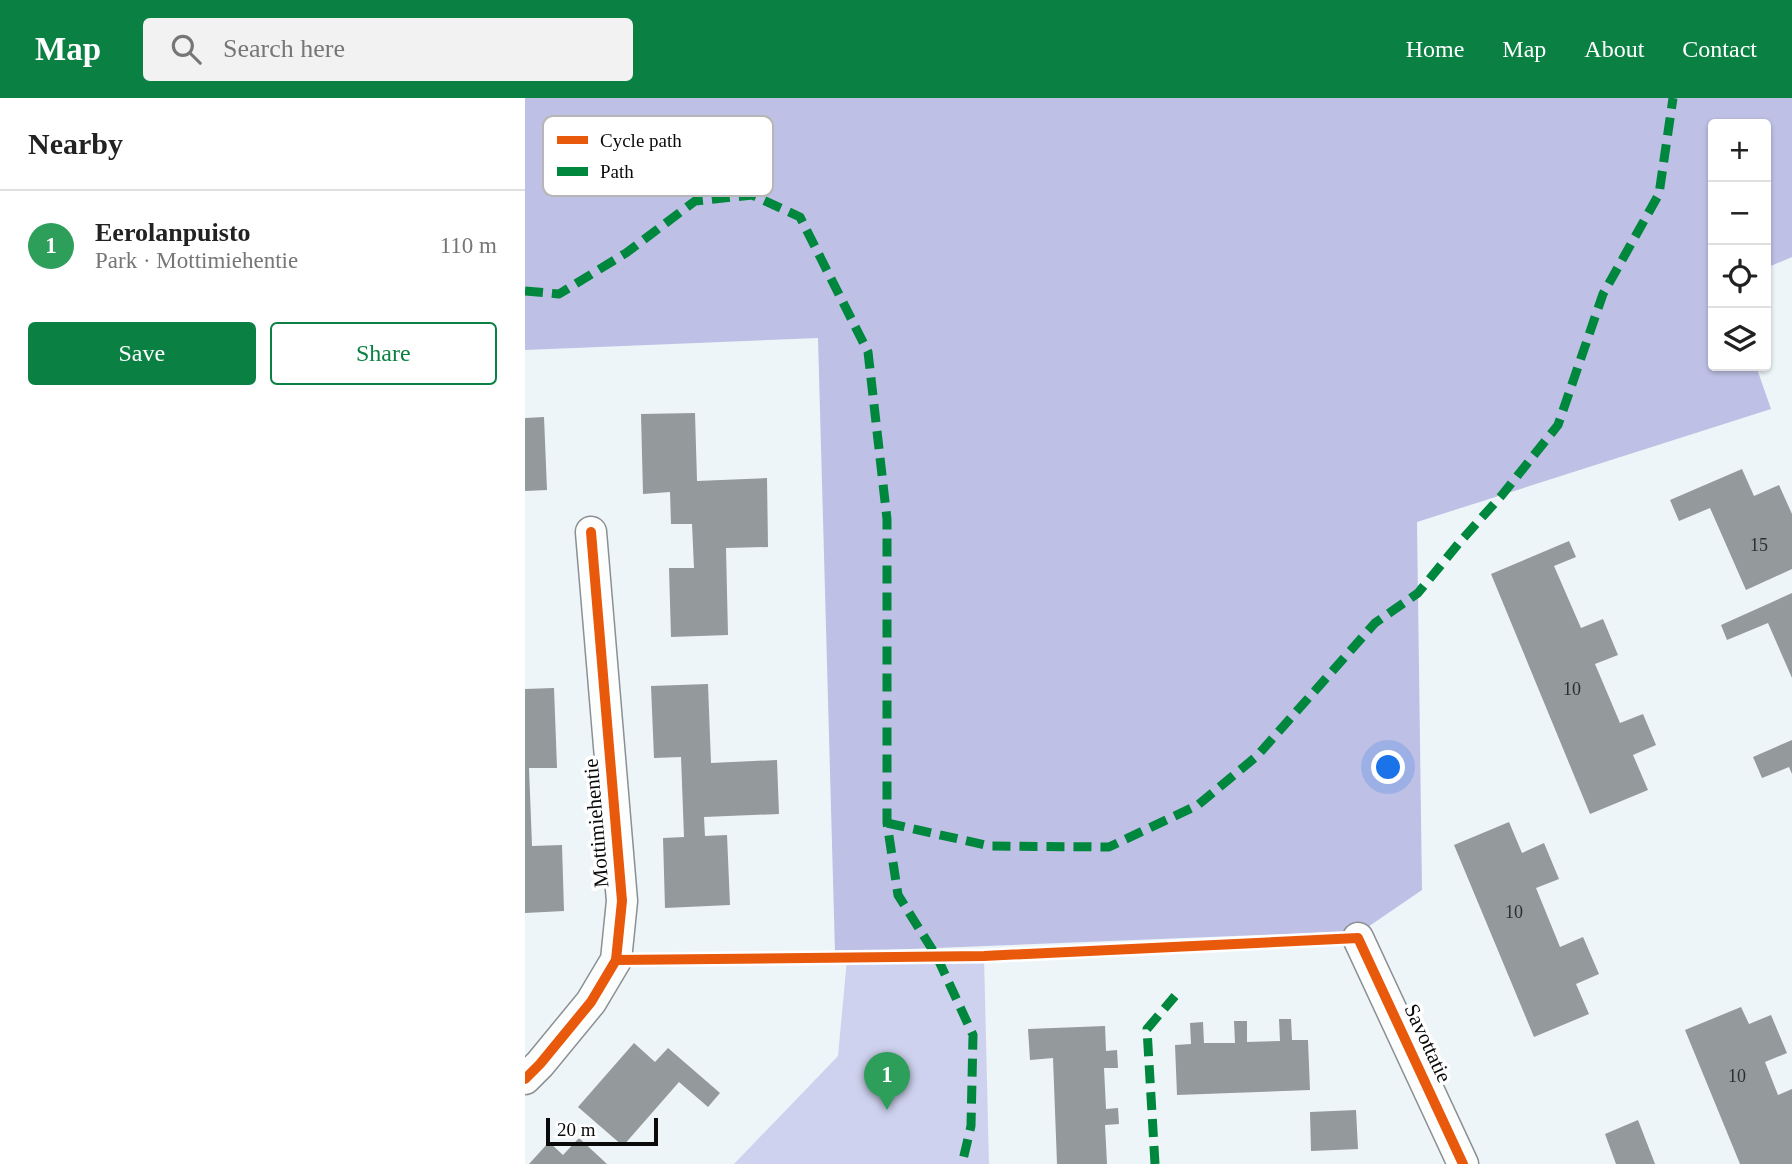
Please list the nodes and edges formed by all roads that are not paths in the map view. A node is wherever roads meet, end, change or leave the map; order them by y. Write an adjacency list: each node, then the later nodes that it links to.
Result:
1 (591, 533): 3 (street, Mottimiehentie)
2 (1358, 939): 4 (street, Savottatie)
3 (525, 1079)
4 (1463, 1164)

